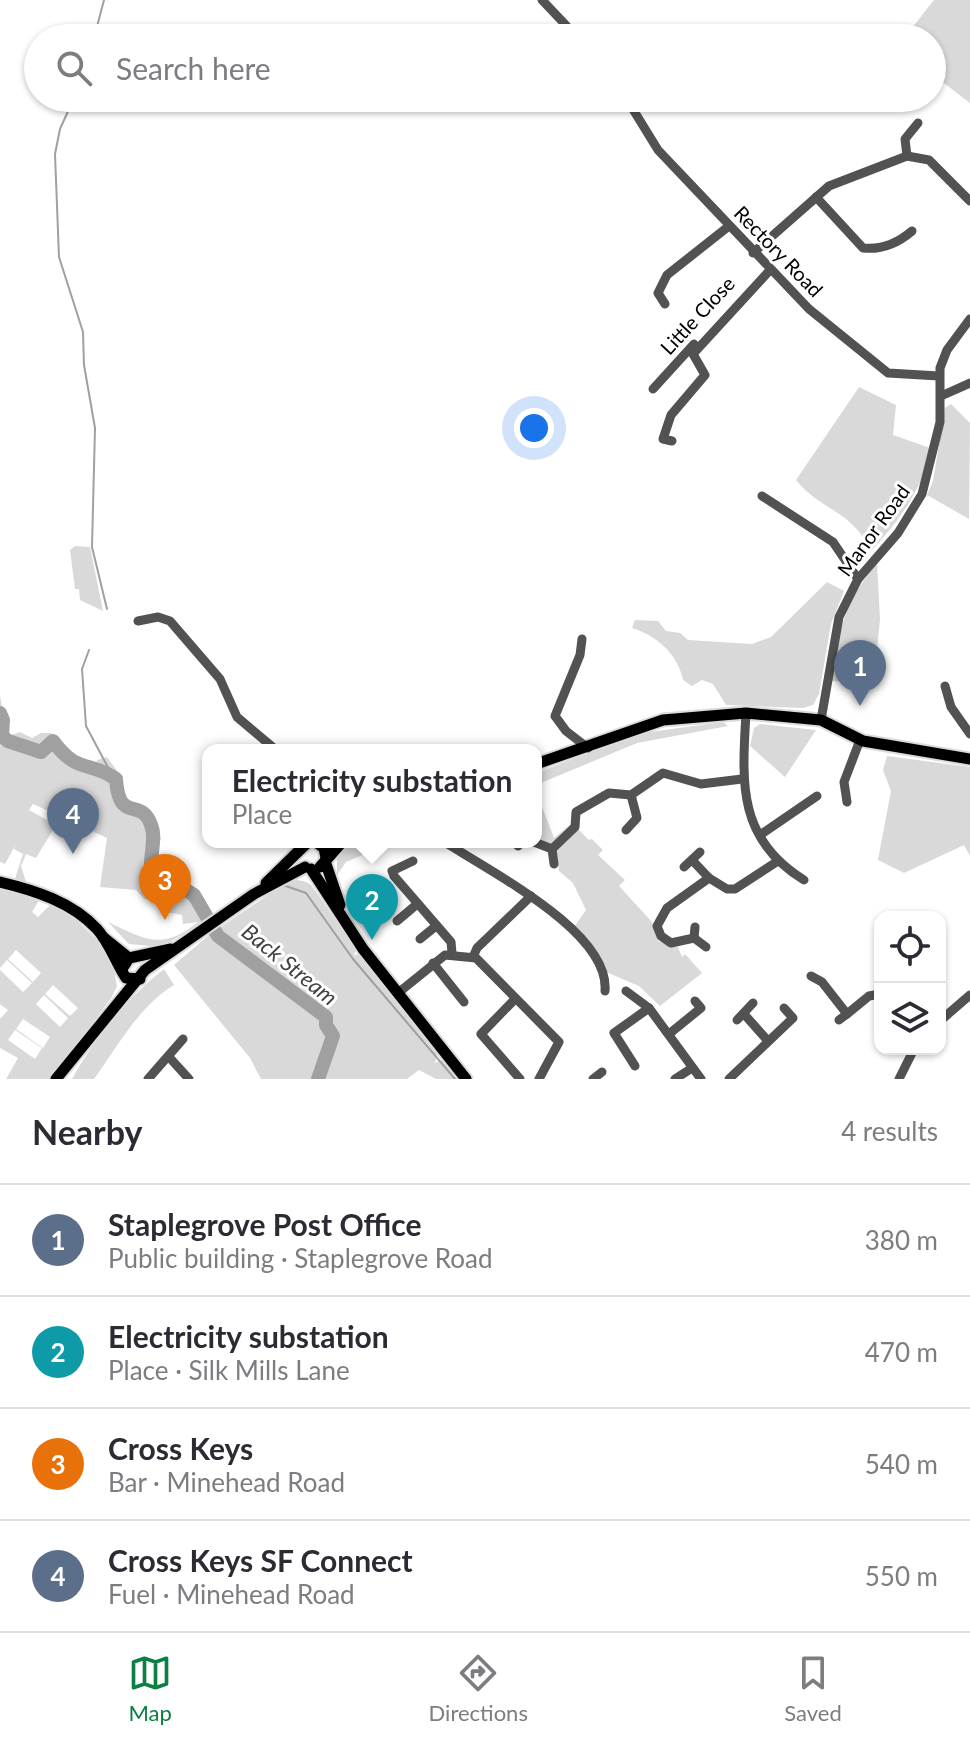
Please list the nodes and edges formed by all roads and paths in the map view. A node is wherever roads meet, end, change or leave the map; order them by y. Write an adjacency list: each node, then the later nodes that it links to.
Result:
1 (542, 0): 2 (street)
2 (565, 24)
3 (634, 112): 8 (street, Rectory Road)
4 (918, 123): 5 (street)
5 (907, 156): 6 (street); 7 (street)
6 (816, 197): 9 (street); 10 (street)
7 (970, 201)
8 (729, 226): 10 (street, Rectory Road); 12 (street)
9 (912, 231)
10 (753, 253): 11 (street, Rectory Road)
11 (768, 268): 14 (street, Rectory Road); 16 (street, Little Close); 18 (street)
12 (665, 304)
13 (970, 319): 14 (street, Manor Road)
14 (939, 376): 17 (street, Manor Road)
15 (970, 383): 17 (street)
16 (653, 389)
17 (941, 396): 20 (street, Manor Road)
18 (672, 441)
19 (762, 496): 20 (street)
20 (858, 579): 25 (street, Manor Road)
21 (138, 621): 28 (street)
22 (582, 639): 29 (street)
23 (945, 686): 26 (street)
24 (746, 713): 25 (main road); 29 (main road); 32 (street)
25 (821, 720): 27 (main road)
26 (970, 734)
27 (860, 740): 30 (main road); 35 (street)
28 (269, 744)
29 (588, 748): 31 (main road)
30 (970, 759)
31 (542, 762)
32 (742, 779): 33 (street); 37 (street)
33 (631, 795): 36 (street); 44 (street)
34 (817, 796): 37 (street)
35 (847, 802)
36 (626, 830)
37 (760, 835): 48 (street)
38 (542, 845): 44 (street)
39 (301, 848): 56 (main road)
40 (302, 848): 50 (main road)
41 (324, 848): 46 (main road)
42 (337, 848): 46 (main road)
43 (455, 848): 57 (street)
44 (552, 849): 49 (street)
45 (700, 852): 53 (street)
46 (326, 860): 50 (main road); 59 (main road)
47 (413, 861): 51 (street)
48 (778, 861): 53 (street); 54 (street)
49 (554, 864)
50 (308, 868): 56 (main road); 59 (main road)
51 (392, 871): 52 (street); 58 (street)
52 (381, 874)
53 (709, 878): 63 (street)
54 (804, 880)
55 (0, 882): 68 (main road)
56 (257, 892): 64 (main road)
57 (531, 896): 66 (street); 71 (street)
58 (416, 905): 60 (street); 61 (street)
59 (342, 914): 73 (main road)
60 (397, 921)
61 (436, 926): 62 (street); 65 (street)
62 (420, 939)
63 (706, 947)
64 (175, 948): 68 (main road); 69 (main road)
65 (452, 953): 66 (street); 67 (street)
66 (473, 957): 77 (street)
67 (433, 963): 73 (street); 78 (street)
68 (128, 965): 69 (main road); 69 (main road); 76 (main road)
69 (142, 974): 76 (main road)
70 (811, 976): 74 (street)
71 (605, 991)
72 (626, 991): 80 (street)
73 (398, 993): 94 (main road)
74 (874, 995)
75 (970, 995): 83 (street)
76 (118, 1000): 91 (main road)
77 (514, 1000): 95 (street); 96 (street)
78 (464, 1002)
79 (753, 1003): 86 (street)
80 (649, 1008): 84 (street); 89 (street)
81 (701, 1008): 84 (street)
82 (784, 1008): 86 (street)
83 (946, 1016)
84 (669, 1034): 90 (street)
85 (183, 1039): 88 (street)
86 (768, 1041): 99 (street)
87 (911, 1055): 100 (street)
88 (169, 1057): 92 (street); 93 (street)
89 (630, 1064)
90 (692, 1068): 97 (street); 98 (street)
91 (56, 1079)
92 (148, 1079)
93 (189, 1079)
94 (466, 1079)
95 (520, 1079)
96 (539, 1079)
97 (675, 1079)
98 (701, 1079)
99 (729, 1079)
100 (899, 1079)

